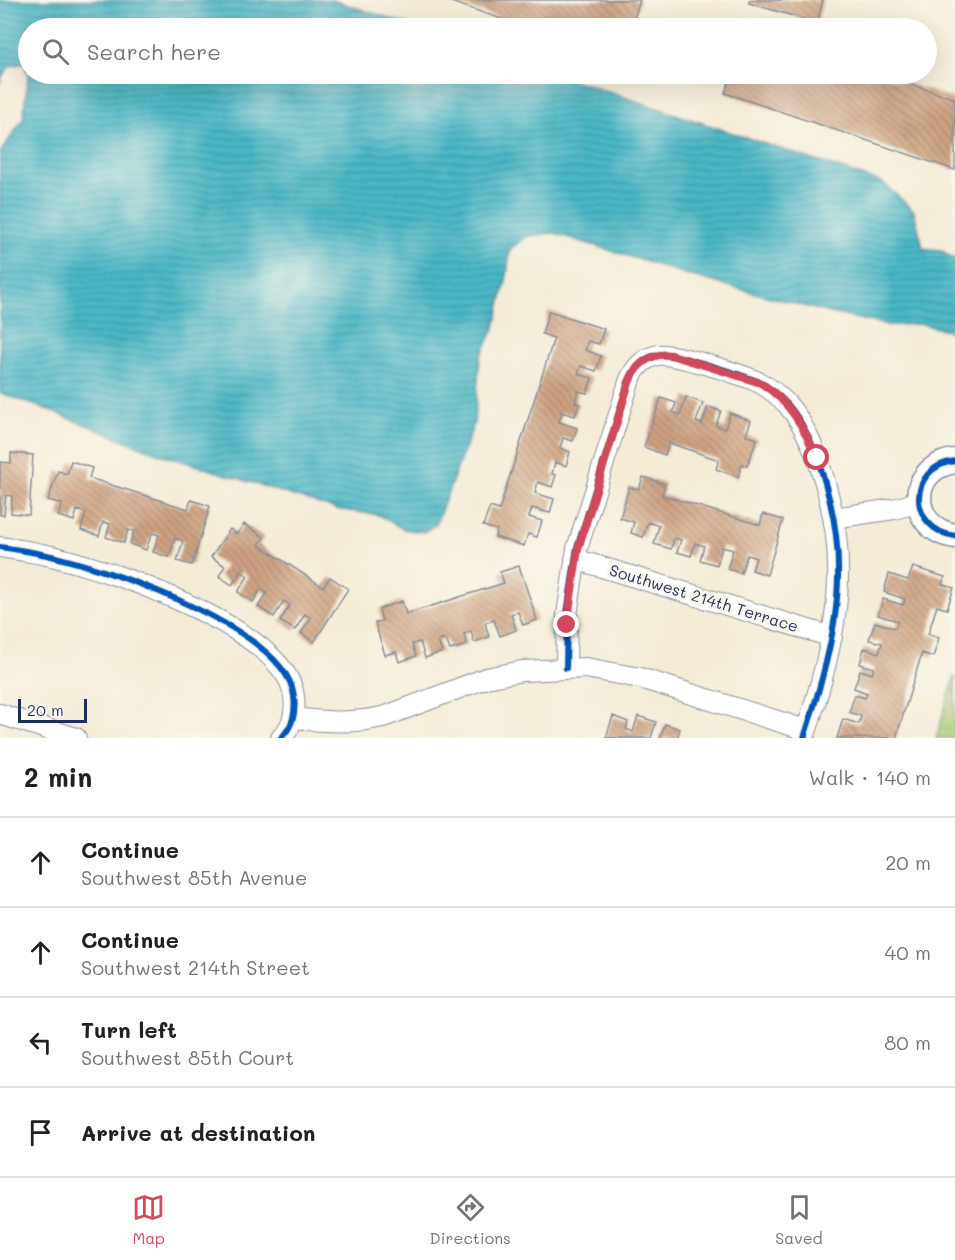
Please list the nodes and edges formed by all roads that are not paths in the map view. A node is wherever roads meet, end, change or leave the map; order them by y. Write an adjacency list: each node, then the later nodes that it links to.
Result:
1 (955, 461): 2 (street)
2 (919, 502): 3 (street); 4 (street)
3 (834, 518): 6 (street); 7 (street)
4 (955, 536)
5 (0, 548): 10 (street)
6 (575, 559): 7 (street, Southwest 214th Terrace); 8 (street)
7 (832, 637): 12 (street)
8 (566, 668): 11 (street); 12 (street)
9 (0, 714): 13 (street)
10 (294, 718): 11 (street); 14 (street)
11 (372, 729)
12 (805, 734)
13 (76, 738)
14 (281, 738)

